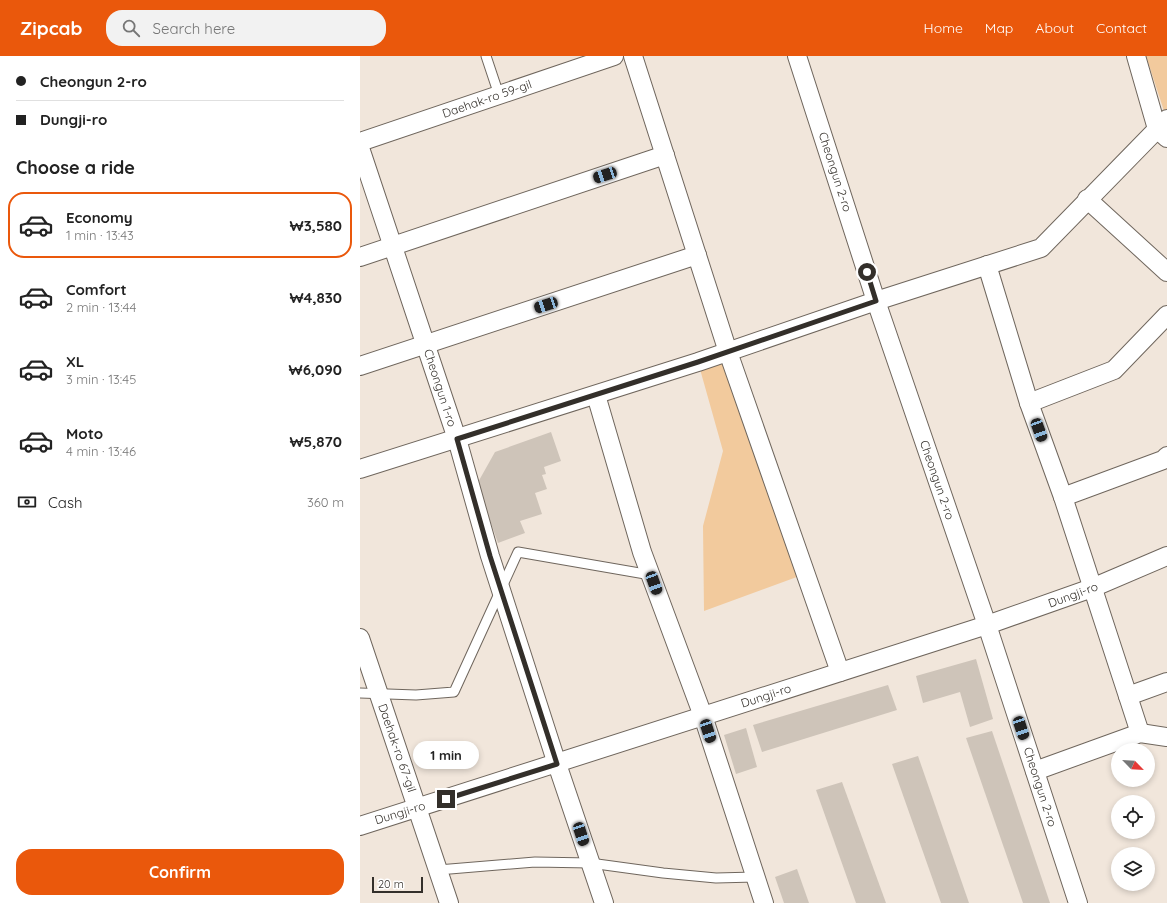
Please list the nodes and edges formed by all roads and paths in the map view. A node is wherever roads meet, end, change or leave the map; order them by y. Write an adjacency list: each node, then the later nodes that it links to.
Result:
1 (486, 56): 6 (lane)
2 (614, 56): 6 (street, Daehak-ro 59-gil)
3 (633, 56): 10 (street)
4 (797, 56): 17 (street, Cheongun 2-ro)
5 (1136, 56): 7 (street)
6 (499, 95): 8 (street, Daehak-ro 59-gil)
7 (1164, 128): 11 (street)
8 (360, 142)
9 (360, 148): 12 (street, Cheongun 1-ro)
10 (665, 155): 12 (street); 13 (street)
11 (1087, 199): 15 (street); 16 (street)
12 (393, 245): 14 (street); 19 (street, Cheongun 1-ro)
13 (697, 255): 19 (street); 20 (street)
14 (360, 257)
15 (987, 265): 17 (street); 23 (street)
16 (1167, 272)
17 (876, 301): 20 (street); 32 (street, Cheongun 2-ro)
18 (1167, 316): 23 (street)
19 (426, 345): 21 (street); 24 (street, Cheongun 1-ro)
20 (728, 352): 22 (street); 34 (street)
21 (360, 366)
22 (596, 395): 24 (street); 29 (street)
23 (1029, 403): 27 (street)
24 (457, 439): 26 (street); 31 (street, Cheongun 1-ro)
25 (1167, 456): 27 (street)
26 (360, 469)
27 (1063, 497): 30 (street)
28 (1167, 556): 30 (street, Dungji-ro)
29 (651, 575): 31 (lane); 39 (street)
30 (1092, 588): 32 (street, Dungji-ro); 38 (street)
31 (501, 589): 37 (lane); 42 (street, Cheongun 1-ro)
32 (987, 625): 34 (street, Dungji-ro); 43 (street, Cheongun 2-ro)
33 (360, 638): 37 (street, Daehak-ro 67-gil)
34 (840, 672): 39 (street, Dungji-ro)
35 (1167, 682): 38 (street)
36 (360, 693): 37 (lane)
37 (379, 694): 44 (street, Daehak-ro 67-gil)
38 (1128, 696): 40 (street)
39 (703, 716): 42 (street, Dungji-ro); 48 (street)
40 (1140, 733): 41 (street); 43 (street)
41 (1167, 737)
42 (557, 764): 44 (street, Dungji-ro); 46 (street, Cheongun 1-ro)
43 (1035, 772): 52 (street, Cheongun 2-ro)
44 (418, 808): 45 (street, Dungji-ro); 47 (street, Daehak-ro 67-gil)
45 (360, 826)
46 (590, 863): 47 (lane); 48 (lane); 50 (street, Cheongun 1-ro)
47 (438, 870): 49 (street, Daehak-ro 67-gil)
48 (755, 877): 51 (street)
49 (449, 903)
50 (604, 903)
51 (764, 903)
52 (1078, 903)

